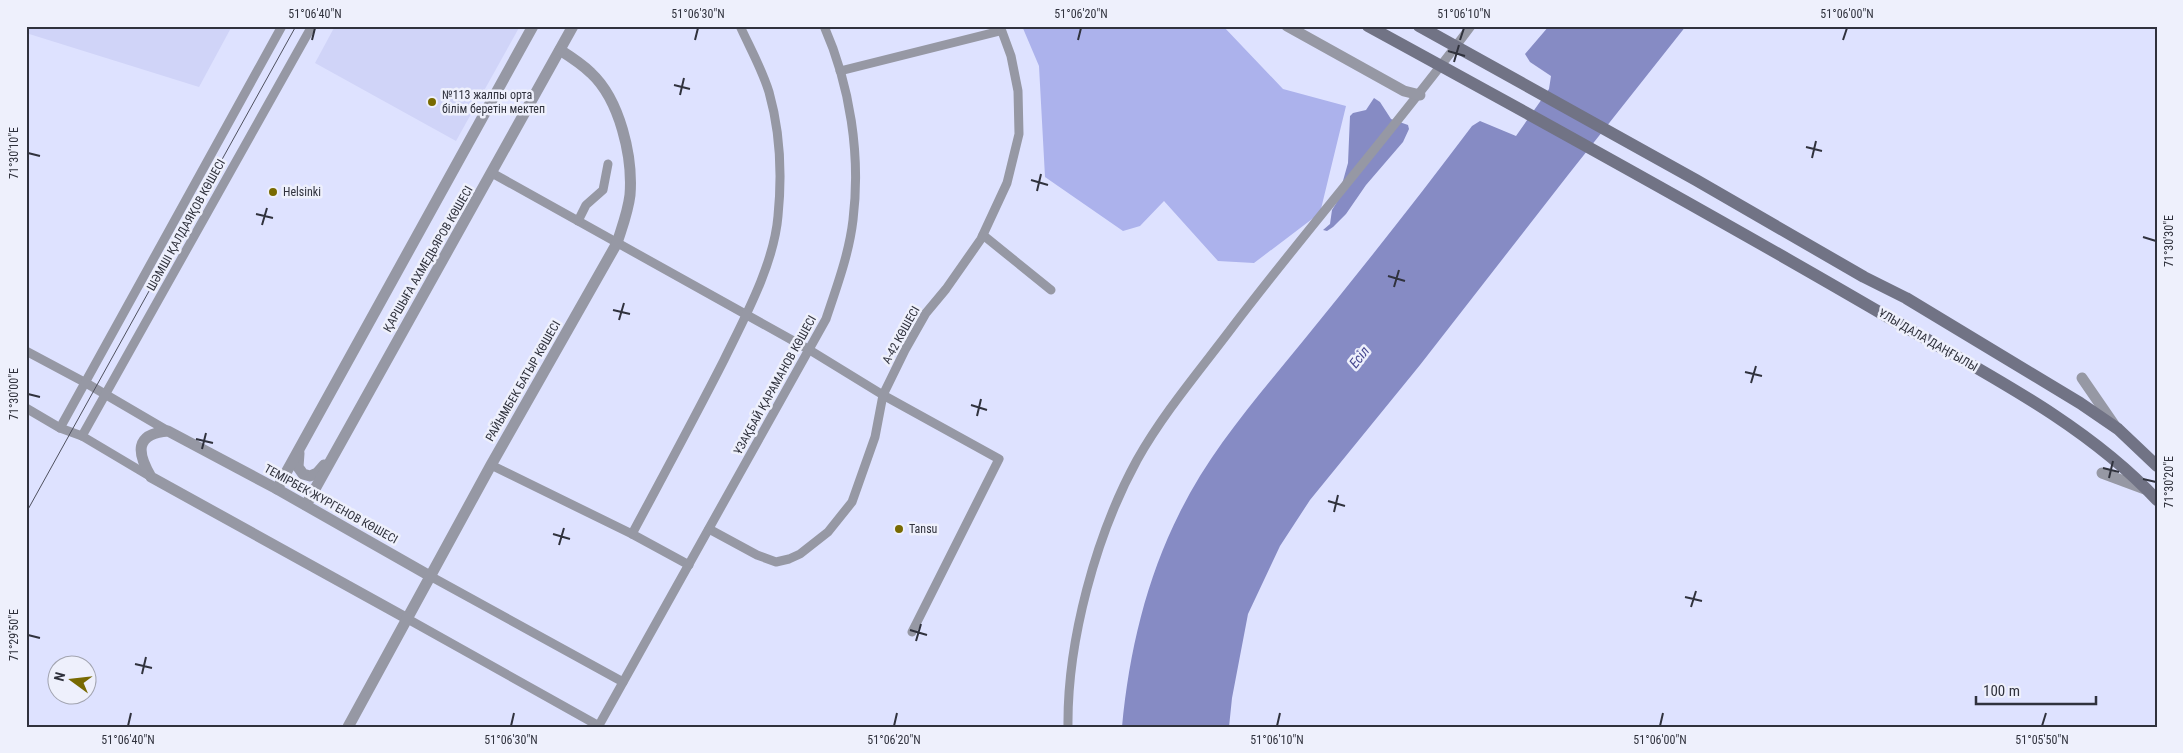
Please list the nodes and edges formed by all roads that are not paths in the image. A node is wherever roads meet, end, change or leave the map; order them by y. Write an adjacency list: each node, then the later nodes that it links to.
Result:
1 (282, 26): 25 (street, ШӘМШІ ҚАЛДАЯҚОВ КӨШЕСІ)
2 (312, 26): 26 (street, ШӘМШІ ҚАЛДАЯҚОВ КӨШЕСІ)
3 (533, 26): 33 (street, ҚАРШЫҒА АХМЕДЬЯРОВ КӨШЕСІ)
4 (573, 26): 12 (street, ҚАРШЫҒА АХМЕДЬЯРОВ КӨШЕСІ)
5 (740, 26): 21 (street)
6 (824, 26): 13 (street, ҰЗАҚБАЙ ҚАРАМАНОВ КӨШЕСІ)
7 (1287, 26): 14 (street)
8 (1368, 26): 40 (main road, ҰЛЫ ДАЛА ДАҢҒЫЛЫ)
9 (1419, 26): 30 (main road, ҰЛЫ ДАЛА ДАҢҒЫЛЫ)
10 (1471, 26): 14 (street)
11 (1000, 28): 13 (street); 18 (street, А-42 КӨШЕСІ)
12 (560, 50): 16 (street, ҚАРШЫҒА АХМЕДЬЯРОВ КӨШЕСІ); 19 (street, РАЙЫМБЕК БАТЫР КӨШЕСІ)
13 (840, 71): 22 (street, ҰЗАҚБАЙ ҚАРАМАНОВ КӨШЕСІ)
14 (1420, 95): 52 (street)
15 (608, 164): 17 (street)
16 (492, 173): 17 (street); 34 (street, ҚАРШЫҒА АХМЕДЬЯРОВ КӨШЕСІ)
17 (578, 221): 19 (street)
18 (983, 235): 20 (street); 27 (street, А-42 КӨШЕСІ)
19 (617, 243): 21 (street); 35 (street, РАЙЫМБЕК БАТЫР КӨШЕСІ)
20 (1051, 290)
21 (746, 315): 22 (street); 44 (street)
22 (808, 349): 27 (street); 43 (street, ҰЗАҚБАЙ ҚАРАМАНОВ КӨШЕСІ)
23 (26, 352): 25 (street, ТЕМІРБЕК ЖҮРГЕНОВ КӨШЕСІ)
24 (2082, 378): 30 (street)
25 (86, 383): 26 (street, ТЕМІРБЕК ЖҮРГЕНОВ КӨШЕСІ); 29 (street, ШӘМШІ ҚАЛДАЯҚОВ КӨШЕСІ)
26 (105, 394): 31 (street, ТЕМІРБЕК ЖҮРГЕНОВ КӨШЕСІ); 32 (street, ШӘМШІ ҚАЛДАЯҚОВ КӨШЕСІ)
27 (884, 395): 43 (street, А-42 КӨШЕСІ); 48 (street)
28 (26, 408): 29 (street)
29 (60, 428): 32 (street)
30 (2118, 429): 36 (main road, ҰЛЫ ДАЛА ДАҢҒЫЛЫ)
31 (168, 431): 38 (street); 39 (street, ТЕМІРБЕК ЖҮРГЕНОВ КӨШЕСІ)
32 (82, 436): 38 (street)
33 (302, 445): 34 (street); 39 (street, ҚАРШЫҒА АХМЕДЬЯРОВ КӨШЕСІ)
34 (332, 456): 42 (street, ҚАРШЫҒА АХМЕДЬЯРОВ КӨШЕСІ)
35 (491, 465): 44 (street); 46 (street, РАЙЫМБЕК БАТЫР КӨШЕСІ)
36 (2157, 466)
37 (2102, 474): 40 (street)
38 (151, 477): 47 (street)
39 (277, 488): 42 (street, ТЕМІРБЕК ЖҮРГЕНОВ КӨШЕСІ)
40 (2147, 489): 41 (main road, ҰЛЫ ДАЛА ДАҢҒЫЛЫ)
41 (2157, 500)
42 (306, 505): 46 (street, ТЕМІРБЕК ЖҮРГЕНОВ КӨШЕСІ)
43 (709, 529): 45 (street, ҰЗАҚБАЙ ҚАРАМАНОВ КӨШЕСІ)
44 (632, 534): 45 (street)
45 (689, 565): 49 (street, ҰЗАҚБАЙ ҚАРАМАНОВ КӨШЕСІ)
46 (430, 576): 47 (street, РАЙЫМБЕК БАТЫР КӨШЕСІ); 49 (street, ТЕМІРБЕК ЖҮРГЕНОВ КӨШЕСІ)
47 (406, 618): 50 (street); 51 (street, РАЙЫМБЕК БАТЫР КӨШЕСІ)
48 (912, 632)
49 (623, 682): 50 (street, ҰЗАҚБАЙ ҚАРАМАНОВ КӨШЕСІ)
50 (598, 726)
51 (348, 727)
52 (1068, 727)

